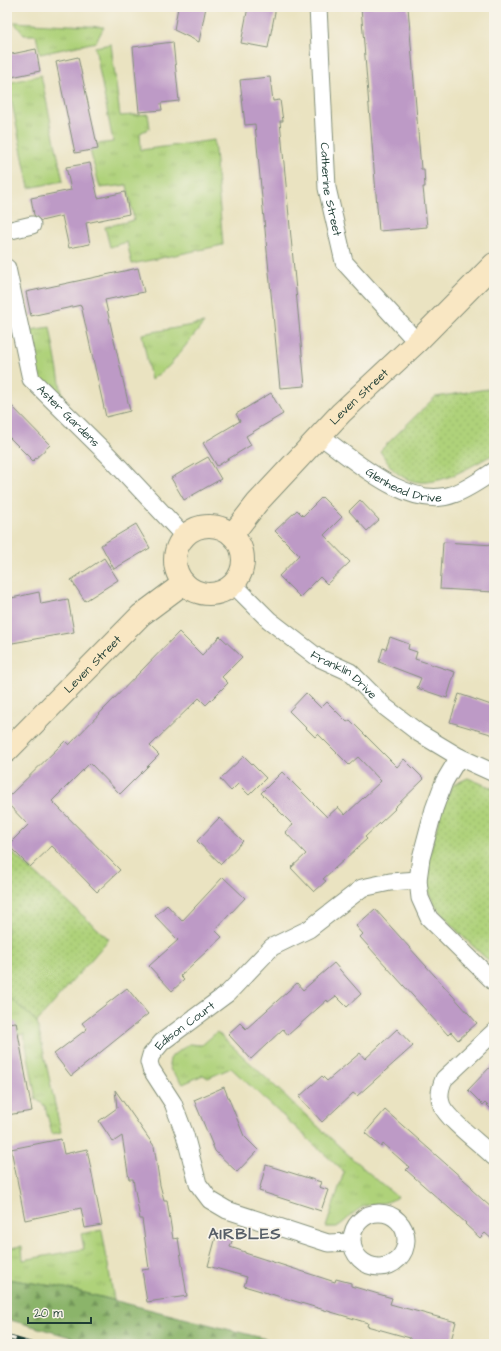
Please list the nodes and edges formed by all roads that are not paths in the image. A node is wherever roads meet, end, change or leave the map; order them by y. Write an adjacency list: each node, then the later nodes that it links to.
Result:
1 (318, 7): 6 (street, Catherine Street)
2 (32, 225): 3 (street)
3 (7, 231)
4 (7, 268): 9 (street, Aster Gardens)
5 (492, 270): 6 (street, Leven Street)
6 (417, 342): 7 (street, Leven Street)
7 (319, 435): 8 (street, Glenhead Drive); 10 (street, Leven Street)
8 (494, 471)
9 (184, 536): 10 (street); 11 (street)
10 (232, 536): 12 (street)
11 (184, 583): 12 (street); 13 (street, Leven Street)
12 (234, 584): 14 (street, Franklin Drive)
13 (7, 751)
14 (459, 756): 15 (street, Franklin Drive); 16 (street)
15 (494, 773)
16 (418, 880): 17 (street); 20 (street, Edison Court)
17 (494, 982)
18 (494, 1032): 19 (street)
19 (494, 1157)
20 (352, 1242)

